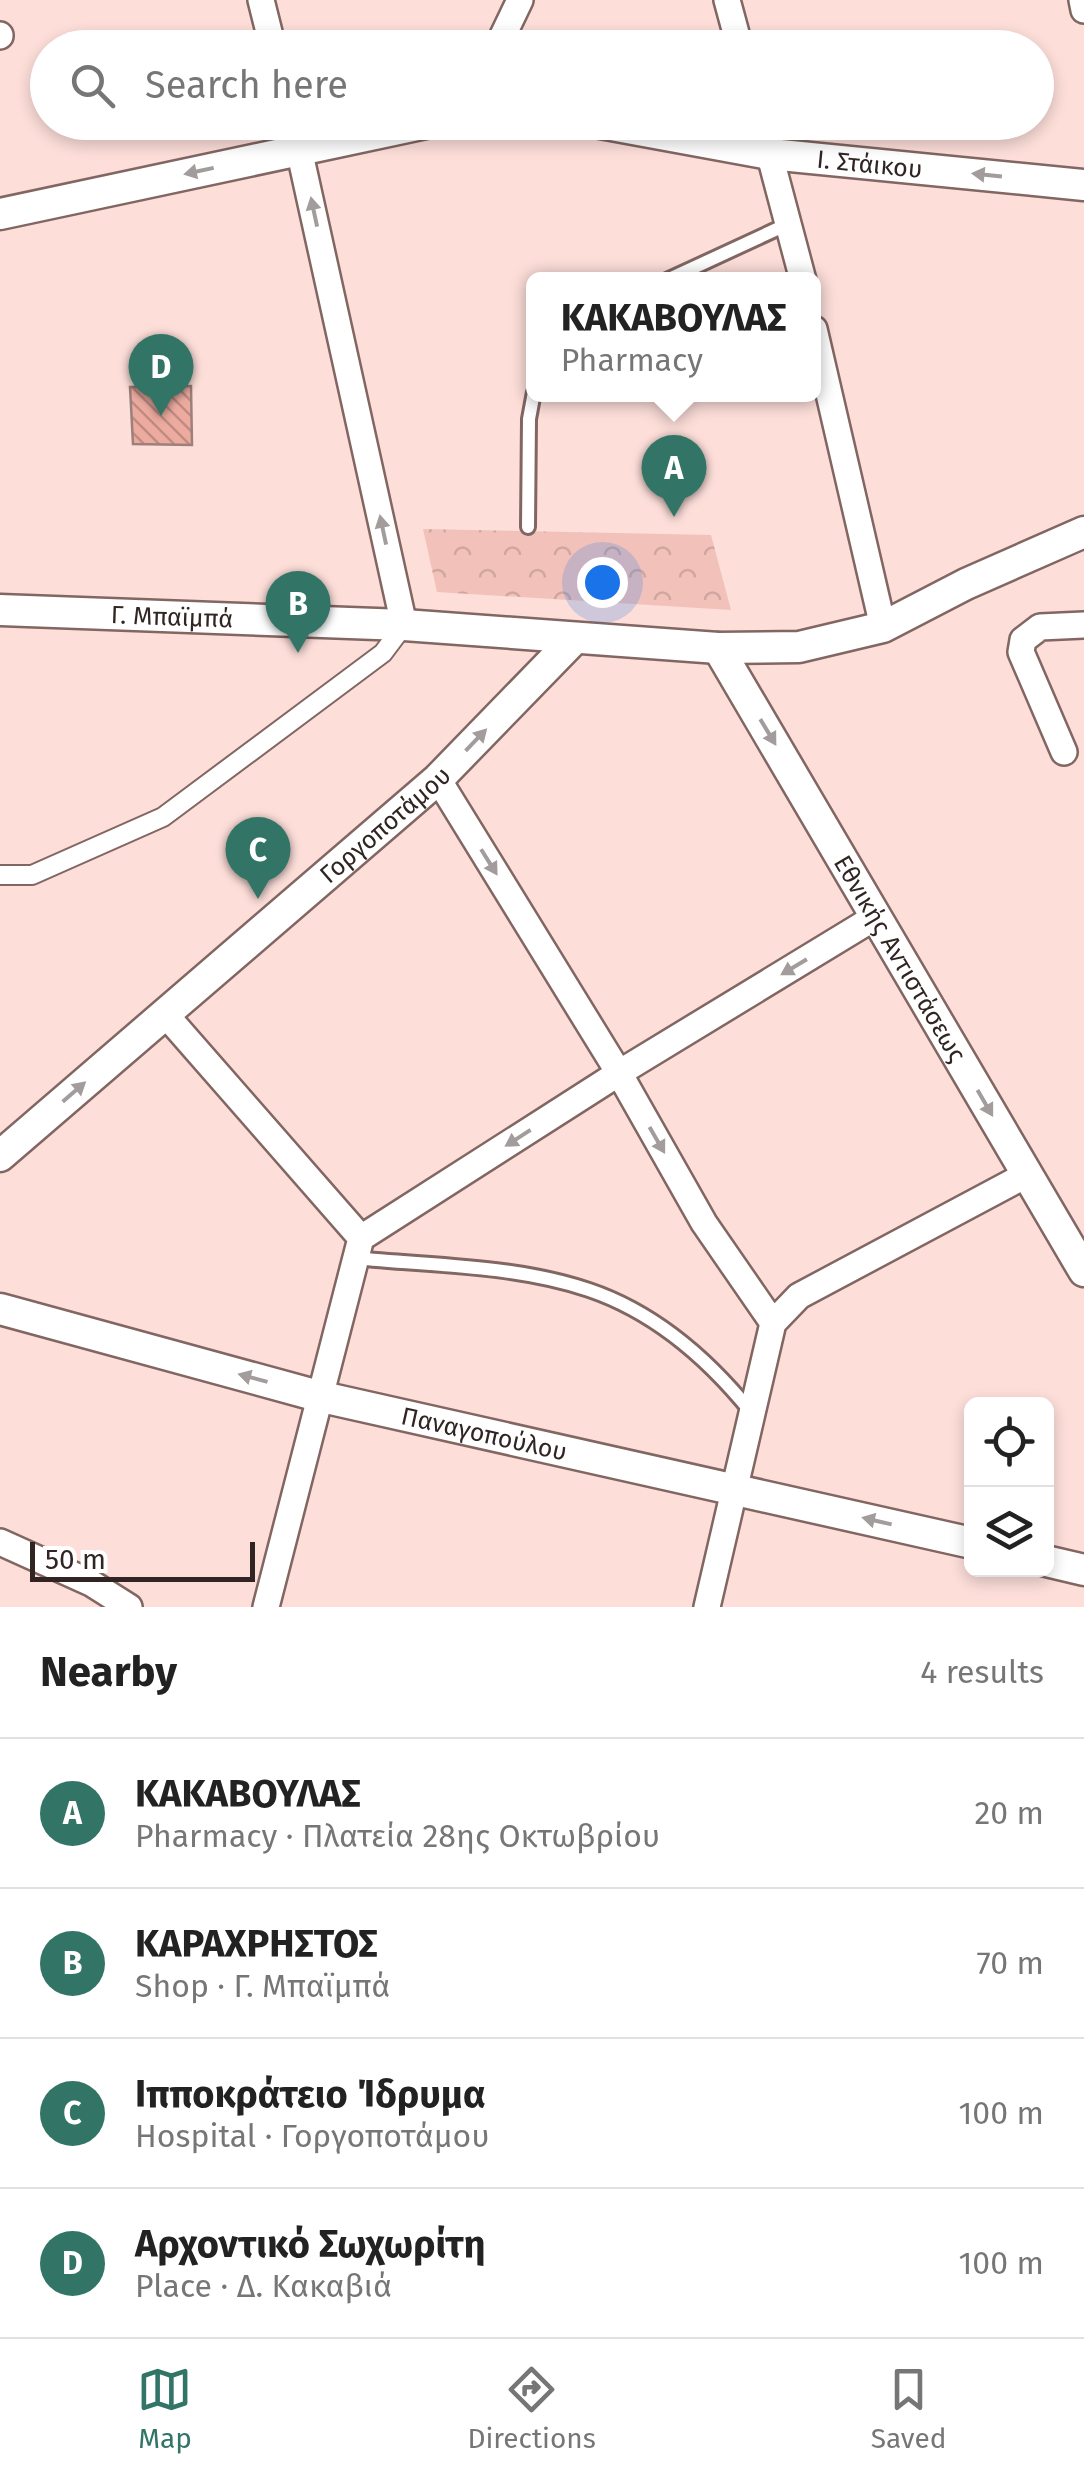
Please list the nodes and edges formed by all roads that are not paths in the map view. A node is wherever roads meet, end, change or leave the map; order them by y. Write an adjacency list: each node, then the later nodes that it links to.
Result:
1 (261, 0): 6 (street)
2 (520, 0): 7 (street)
3 (727, 0): 8 (street)
4 (1082, 0): 5 (street)
5 (1084, 10)
6 (268, 30)
7 (506, 30)
8 (735, 30)
9 (281, 140): 15 (street, one-way to 15)
10 (297, 140): 24 (street, one-way to 10)
11 (693, 140): 13 (street, Ι. Στάικου)
12 (766, 140): 13 (street)
13 (770, 154): 14 (street, Ι. Στάικου, one-way to 13); 16 (street)
14 (1084, 185)
15 (0, 214)
16 (790, 223): 17 (lane); 18 (street)
17 (684, 272)
18 (800, 272)
19 (821, 360): 26 (street)
20 (532, 402): 21 (lane)
21 (528, 527)
22 (1084, 532): 26 (street, Γ. Μπαϊμπά)
23 (0, 610): 24 (street, Γ. Μπαϊμπά)
24 (404, 625): 27 (street, Γ. Μπαϊμπά); 31 (street)
25 (1084, 625): 29 (street)
26 (882, 626): 28 (street, Γ. Μπαϊμπά)
27 (575, 638): 28 (street, Γ. Μπαϊμπά); 30 (street, Γοργοποτάμου, one-way to 27)
28 (718, 648): 32 (street, Εθνικής Αντιστάσεως, one-way to 32)
29 (1064, 752)
30 (438, 779): 33 (street, Γοργοποτάμου); 34 (street, one-way to 34)
31 (0, 875)
32 (877, 916): 34 (street, one-way to 34); 36 (street, Εθνικής Αντιστάσεως, one-way to 36)
33 (165, 1014): 35 (street, Γοργοποτάμου, one-way to 33); 37 (street)
34 (619, 1073): 37 (street, one-way to 37); 40 (street, one-way to 40)
35 (3, 1149)
36 (1026, 1175): 38 (street, Εθνικής Αντιστάσεως); 40 (street)
37 (358, 1248): 41 (street); 42 (lane)
38 (1084, 1271)
39 (0, 1309): 41 (street, Παναγοπούλου, one-way to 39)
40 (773, 1323): 42 (street)
41 (322, 1397): 43 (street, Παναγοπούλου); 49 (street)
42 (754, 1415): 43 (street)
43 (737, 1488): 44 (street, Παναγοπούλου, one-way to 43); 50 (street)
44 (964, 1541)
45 (0, 1542): 48 (street)
46 (1054, 1563): 47 (street)
47 (1084, 1570)
48 (129, 1607)
49 (266, 1607)
50 (706, 1607)

